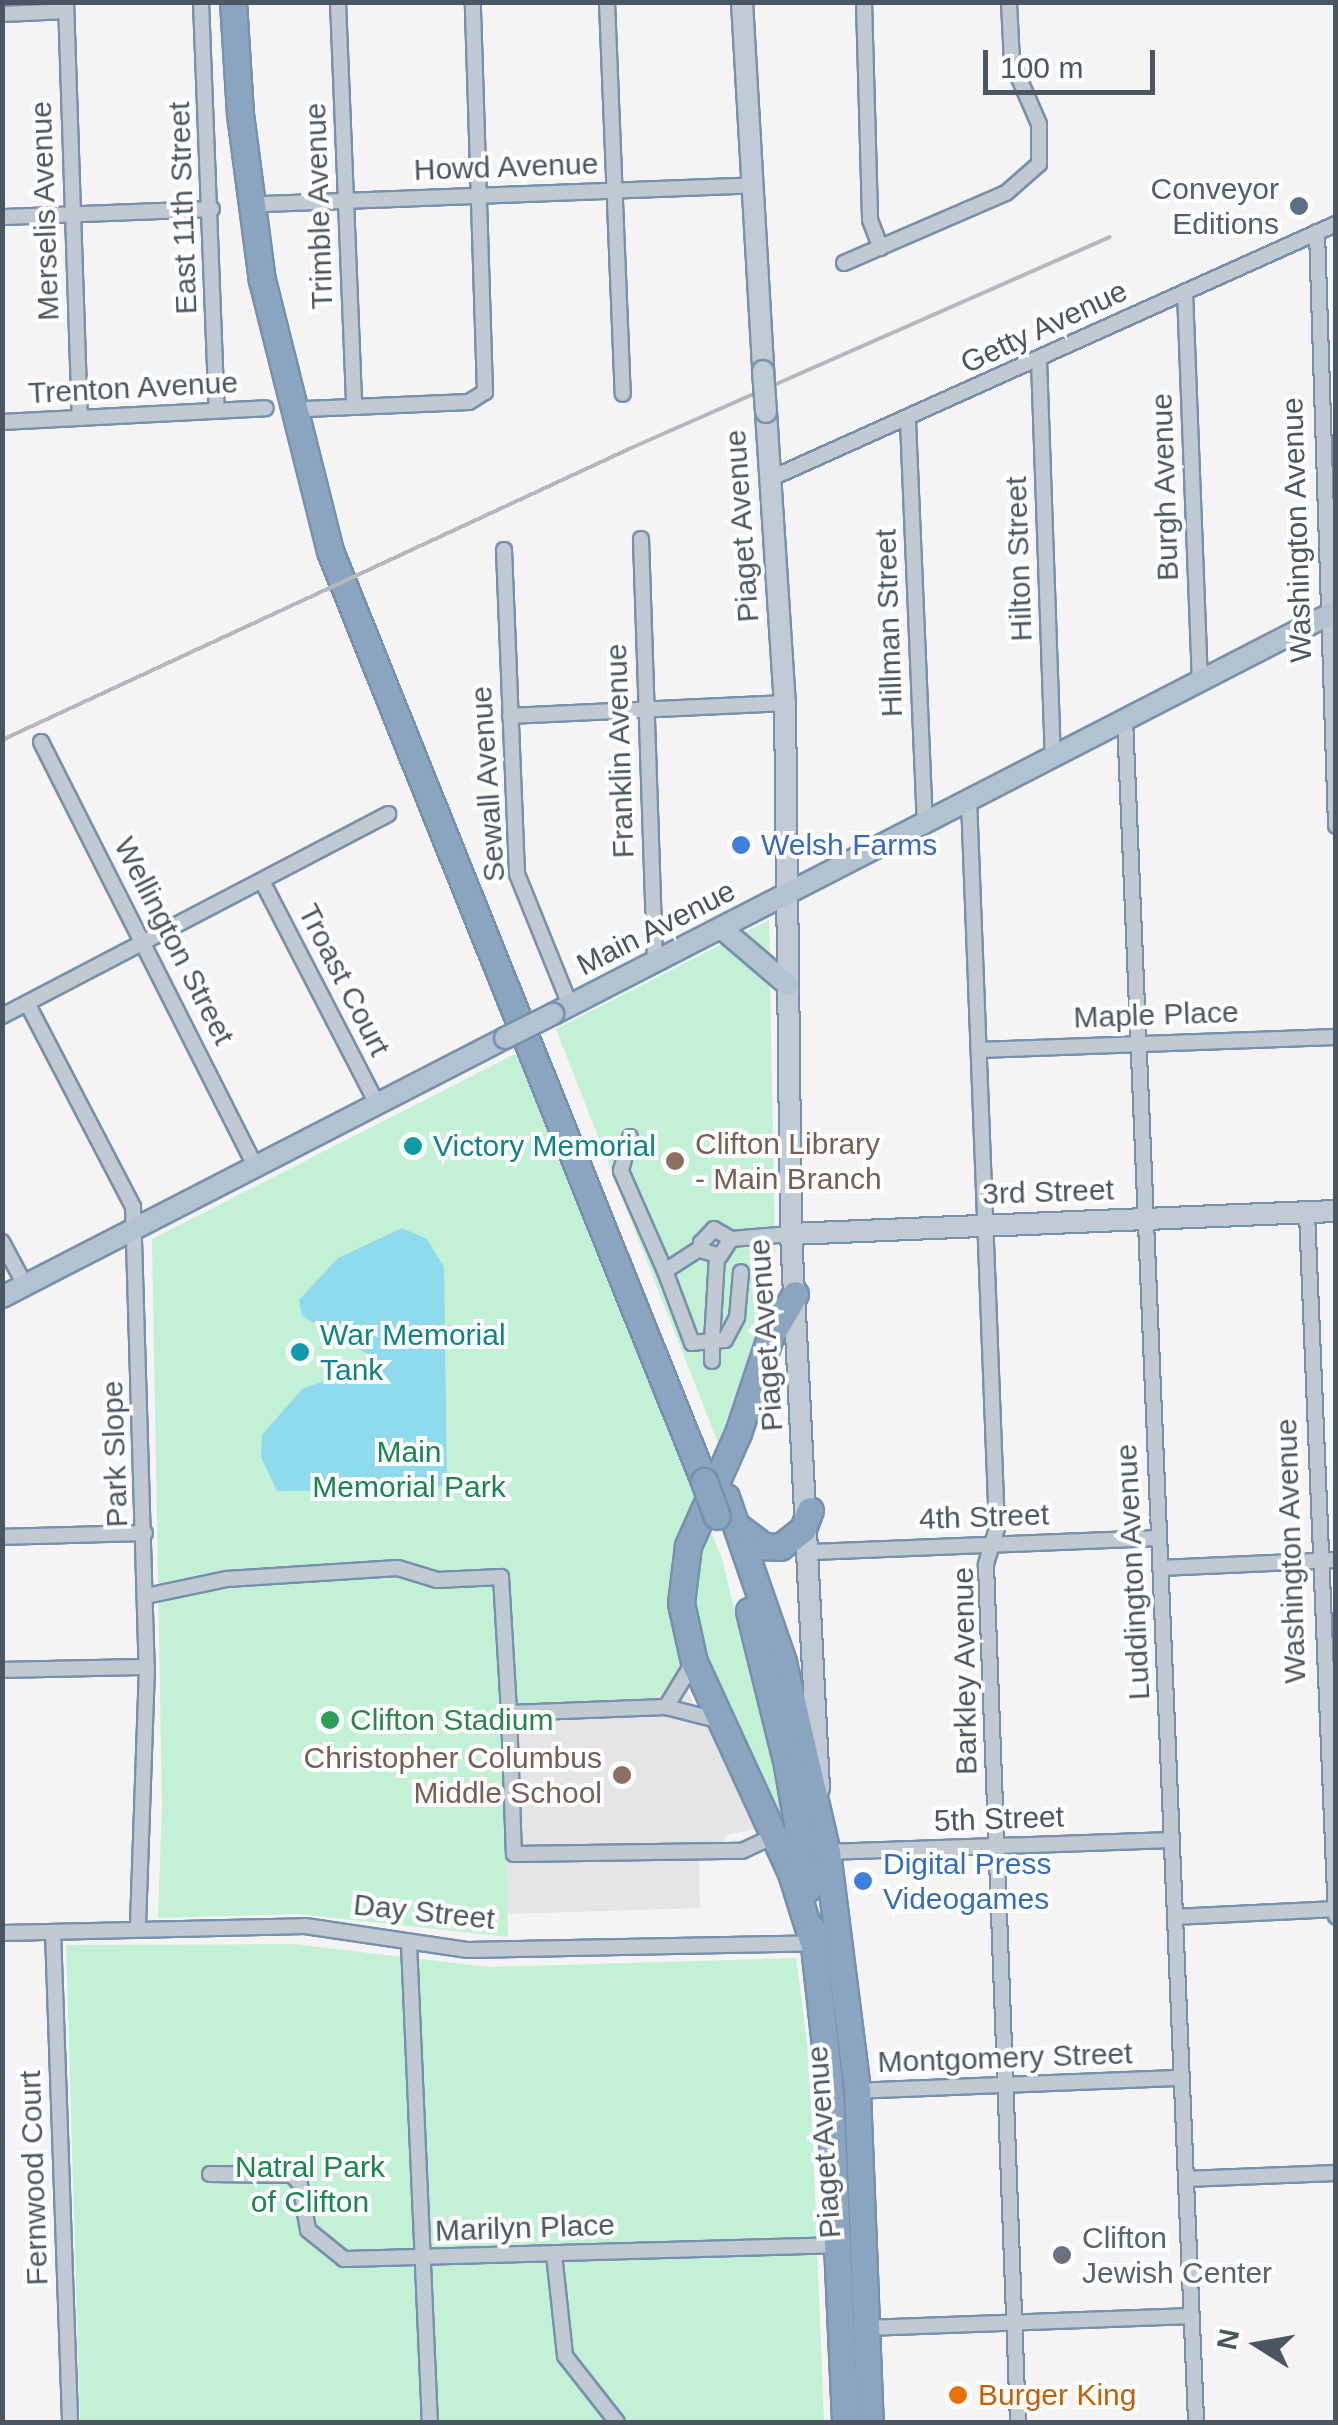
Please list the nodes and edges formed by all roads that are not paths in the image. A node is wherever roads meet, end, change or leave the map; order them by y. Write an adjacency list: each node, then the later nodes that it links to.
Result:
1 (201, 2): 17 (street, East 11th Street)
2 (233, 2): 30 (highway)
3 (248, 2): 16 (highway)
4 (338, 2): 15 (street, Trimble Avenue)
5 (473, 2): 14 (street)
6 (607, 2): 13 (street)
7 (742, 2): 12 (street, Piaget Avenue)
8 (864, 2): 22 (street)
9 (1009, 2): 22 (street)
10 (66, 7): 11 (street); 18 (street, Merselis Avenue)
11 (2, 14)
12 (749, 185): 13 (street, Howd Avenue); 34 (street, Piaget Avenue, bridge)
13 (614, 190): 14 (street, Howd Avenue); 26 (street)
14 (480, 195): 15 (street, Howd Avenue); 27 (street)
15 (346, 200): 16 (street, Howd Avenue); 27 (street, Trimble Avenue)
16 (265, 204): 30 (highway)
17 (212, 209): 18 (street); 29 (street, East 11th Street)
18 (73, 214): 19 (street); 31 (street, Merselis Avenue)
19 (2, 218)
20 (1336, 224): 21 (street, Getty Avenue)
21 (1317, 232): 24 (street, Getty Avenue); 37 (street, Washington Avenue)
22 (881, 248): 23 (street)
23 (844, 263)
24 (1185, 292): 25 (street, Getty Avenue); 38 (street, Burgh Avenue)
25 (1040, 360): 32 (street, Getty Avenue); 45 (street, Hilton Street)
26 (623, 394)
27 (354, 407): 30 (street)
28 (266, 408): 29 (street, Trenton Avenue); 30 (highway)
29 (217, 411): 31 (street, Trenton Avenue)
30 (299, 414): 83 (highway)
31 (80, 418): 33 (street, Trenton Avenue)
32 (908, 421): 34 (street, Getty Avenue); 48 (street, Hillman Street)
33 (2, 422)
34 (774, 476): 39 (street, Piaget Avenue)
35 (641, 539): 40 (street, Franklin Avenue)
36 (504, 550): 42 (street, Sewall Avenue)
37 (1333, 612): 38 (main road, Main Avenue); 41 (street, Washington Avenue)
38 (1200, 680): 43 (main road, Main Avenue)
39 (785, 703): 40 (street); 51 (street, Piaget Avenue)
40 (646, 710): 42 (street); 54 (street, Franklin Avenue)
41 (1333, 715): 49 (street, Washington Avenue)
42 (510, 716): 57 (street, Sewall Avenue)
43 (1125, 718): 45 (main road, Main Avenue); 60 (street, Luddington Avenue)
44 (42, 742): 53 (street, Wellington Street)
45 (1053, 756): 46 (main road, Main Avenue)
46 (969, 800): 48 (main road, Main Avenue); 61 (street, Barkley Avenue)
47 (388, 814): 50 (street)
48 (925, 822): 51 (main road, Main Avenue)
49 (1336, 826)
50 (262, 880): 53 (street); 62 (street, Troast Court)
51 (788, 894): 52 (main road, Main Avenue); 55 (street, Piaget Avenue)
52 (720, 928): 54 (main road, Main Avenue); 55 (main road)
53 (145, 944): 56 (street); 64 (street, Wellington Street)
54 (655, 962): 57 (main road, Main Avenue)
55 (788, 985): 70 (street, Piaget Avenue)
56 (26, 1003): 58 (street); 69 (street, Park Slope)
57 (561, 1010): 62 (main road, Main Avenue, bridge)
58 (2, 1016)
59 (1336, 1036): 60 (street, Maple Place)
60 (1137, 1043): 61 (street, Maple Place); 67 (street, Luddington Avenue)
61 (979, 1050): 68 (street, Barkley Avenue)
62 (377, 1104): 64 (main road, Main Avenue)
63 (630, 1138): 75 (street)
64 (255, 1166): 69 (main road, Main Avenue)
65 (1336, 1211): 66 (street)
66 (1307, 1213): 67 (street, 3rd Street); 89 (street, Washington Avenue)
67 (1144, 1219): 68 (street, 3rd Street); 86 (street, Luddington Avenue)
68 (986, 1225): 70 (street, 3rd Street); 87 (street, Barkley Avenue)
69 (136, 1228): 77 (main road, Main Avenue); 84 (street, Park Slope)
70 (791, 1234): 71 (street); 79 (street, Piaget Avenue)
71 (731, 1239): 73 (street); 74 (street)
72 (2, 1242): 77 (street)
73 (702, 1247): 74 (street); 75 (street)
74 (717, 1256): 80 (street)
75 (665, 1271): 80 (street)
76 (742, 1272): 80 (street)
77 (25, 1285): 78 (main road, Main Avenue)
78 (2, 1297)
79 (788, 1302): 82 (street, Piaget Avenue); 92 (highway)
80 (712, 1341): 81 (street)
81 (712, 1361)
82 (810, 1510): 83 (highway); 88 (street, Piaget Avenue)
83 (726, 1513): 98 (highway); 99 (highway)
84 (146, 1532): 85 (street); 91 (street, Park Slope)
85 (2, 1538)
86 (1159, 1538): 87 (street, 4th Street); 90 (street, Luddington Avenue)
87 (992, 1544): 88 (street, 4th Street); 102 (street, Barkley Avenue)
88 (812, 1552): 99 (street, Piaget Avenue)
89 (1328, 1560): 90 (street); 104 (street, Washington Avenue)
90 (1160, 1568): 101 (street, Luddington Avenue)
91 (146, 1596): 93 (street, Park Slope); 96 (street)
92 (694, 1662): 95 (street); 97 (highway)
93 (147, 1667): 94 (street); 106 (street, Park Slope)
94 (2, 1670)
95 (666, 1706): 96 (street); 97 (street)
96 (509, 1712): 100 (street)
97 (721, 1722): 100 (highway)
98 (787, 1765): 103 (highway); 110 (highway, Piaget Avenue)
99 (819, 1810): 103 (highway, Piaget Avenue)
100 (774, 1836): 110 (highway)
101 (1172, 1840): 102 (street, 5th Street); 105 (street, Luddington Avenue)
102 (996, 1846): 103 (street, 5th Street); 113 (street, Barkley Avenue)
103 (828, 1852): 109 (highway, Piaget Avenue)
104 (1335, 1911): 105 (street)
105 (1176, 1917): 112 (street, Luddington Avenue)
106 (138, 1930): 107 (street, Day Street); 111 (street, Day Street)
107 (53, 1932): 108 (street, Day Street); 125 (street, Fernwood Court)
108 (2, 1933)
109 (839, 1942): 110 (street, Day Street); 115 (highway, Piaget Avenue)
110 (813, 1943): 111 (street, Day Street); 114 (highway, Piaget Avenue)
111 (409, 1944): 121 (street)
112 (1182, 2078): 113 (street, Montgomery Street); 118 (street, Luddington Avenue)
113 (1005, 2085): 115 (street, Montgomery Street); 123 (street, Barkley Avenue)
114 (830, 2090): 115 (street, Montgomery Street); 119 (highway, Piaget Avenue)
115 (857, 2091): 124 (highway, Piaget Avenue)
116 (1336, 2173): 118 (street)
117 (210, 2174): 121 (street, Marilyn Place)
118 (1186, 2179): 122 (street, Luddington Avenue)
119 (836, 2246): 120 (street, Marilyn Place); 128 (highway, Piaget Avenue)
120 (554, 2254): 121 (street, Marilyn Place); 127 (street)
121 (424, 2258): 126 (street)
122 (1192, 2316): 123 (street); 131 (street, Luddington Avenue)
123 (1014, 2323): 124 (street); 130 (street, Barkley Avenue)
124 (866, 2328): 129 (highway, Piaget Avenue)
125 (70, 2422)
126 (430, 2422)
127 (617, 2422)
128 (844, 2422)
129 (870, 2422)
130 (1018, 2422)
131 (1196, 2422)

